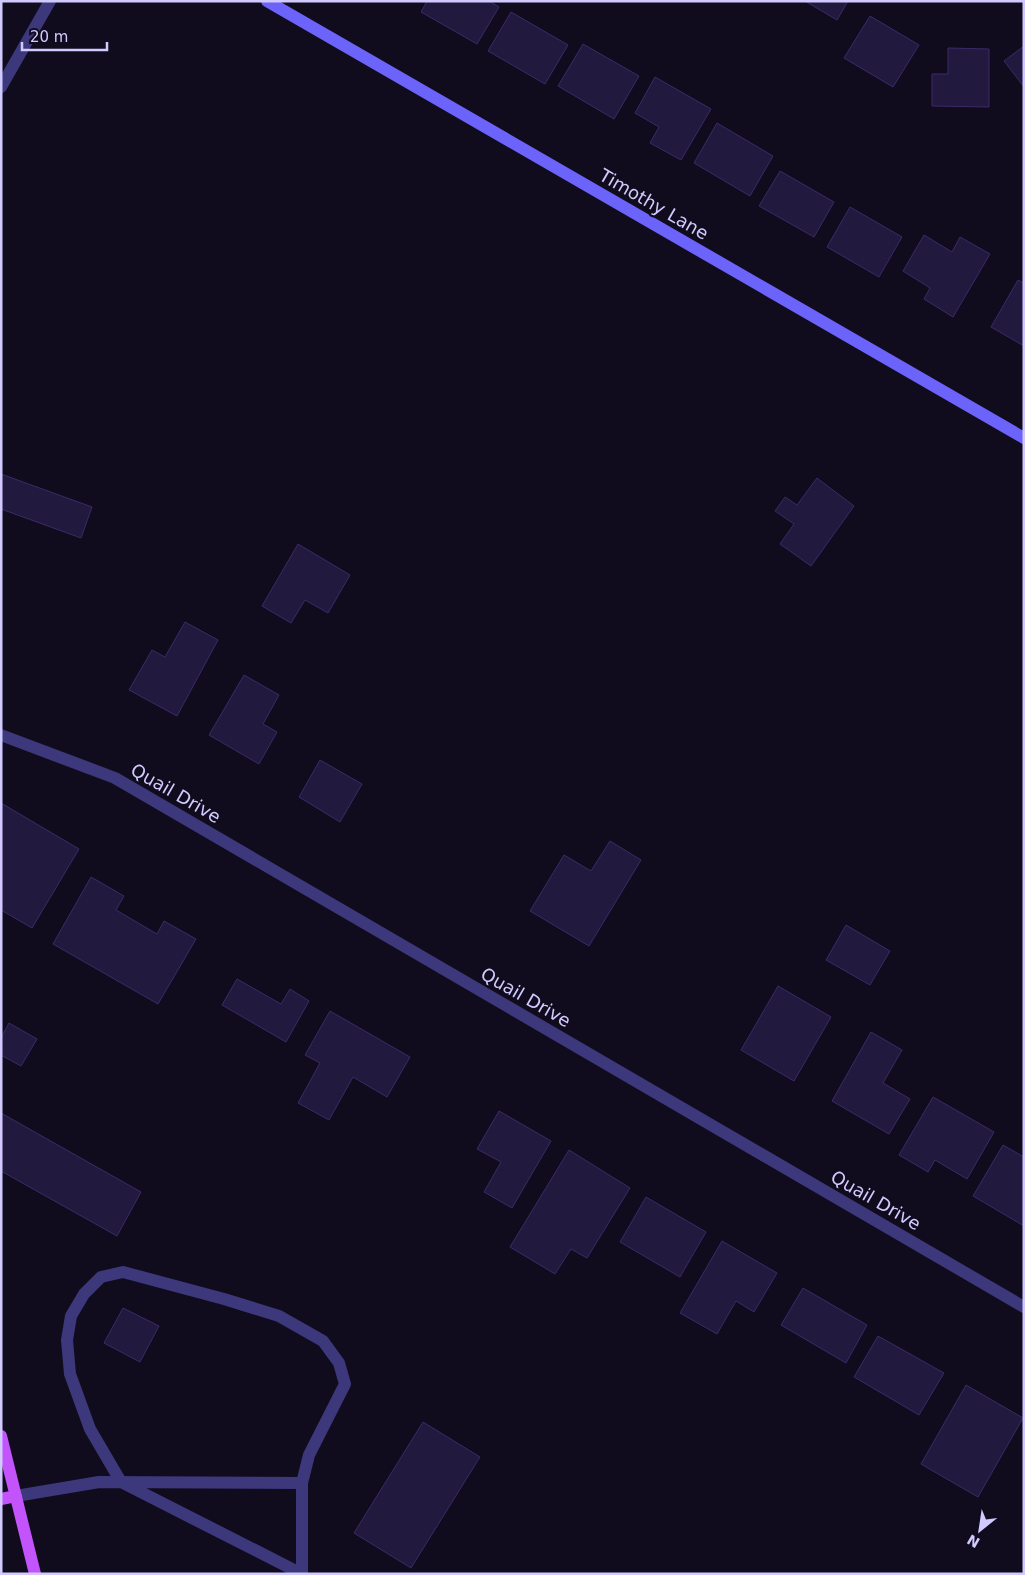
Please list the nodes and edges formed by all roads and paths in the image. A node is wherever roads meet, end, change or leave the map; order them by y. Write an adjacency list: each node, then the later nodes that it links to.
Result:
1 (50, 1): 3 (street)
2 (267, 1): 4 (street, Timothy Lane)
3 (1, 87)
4 (1024, 438)
5 (1, 735): 6 (street, Quail Drive)
6 (1024, 1307)
7 (1, 1436): 10 (main road)
8 (121, 1482): 9 (street); 9 (street); 10 (street); 13 (street)
9 (302, 1483): 13 (street)
10 (16, 1496): 11 (main road); 12 (main road)
11 (1, 1499)
12 (35, 1574)
13 (302, 1574)

